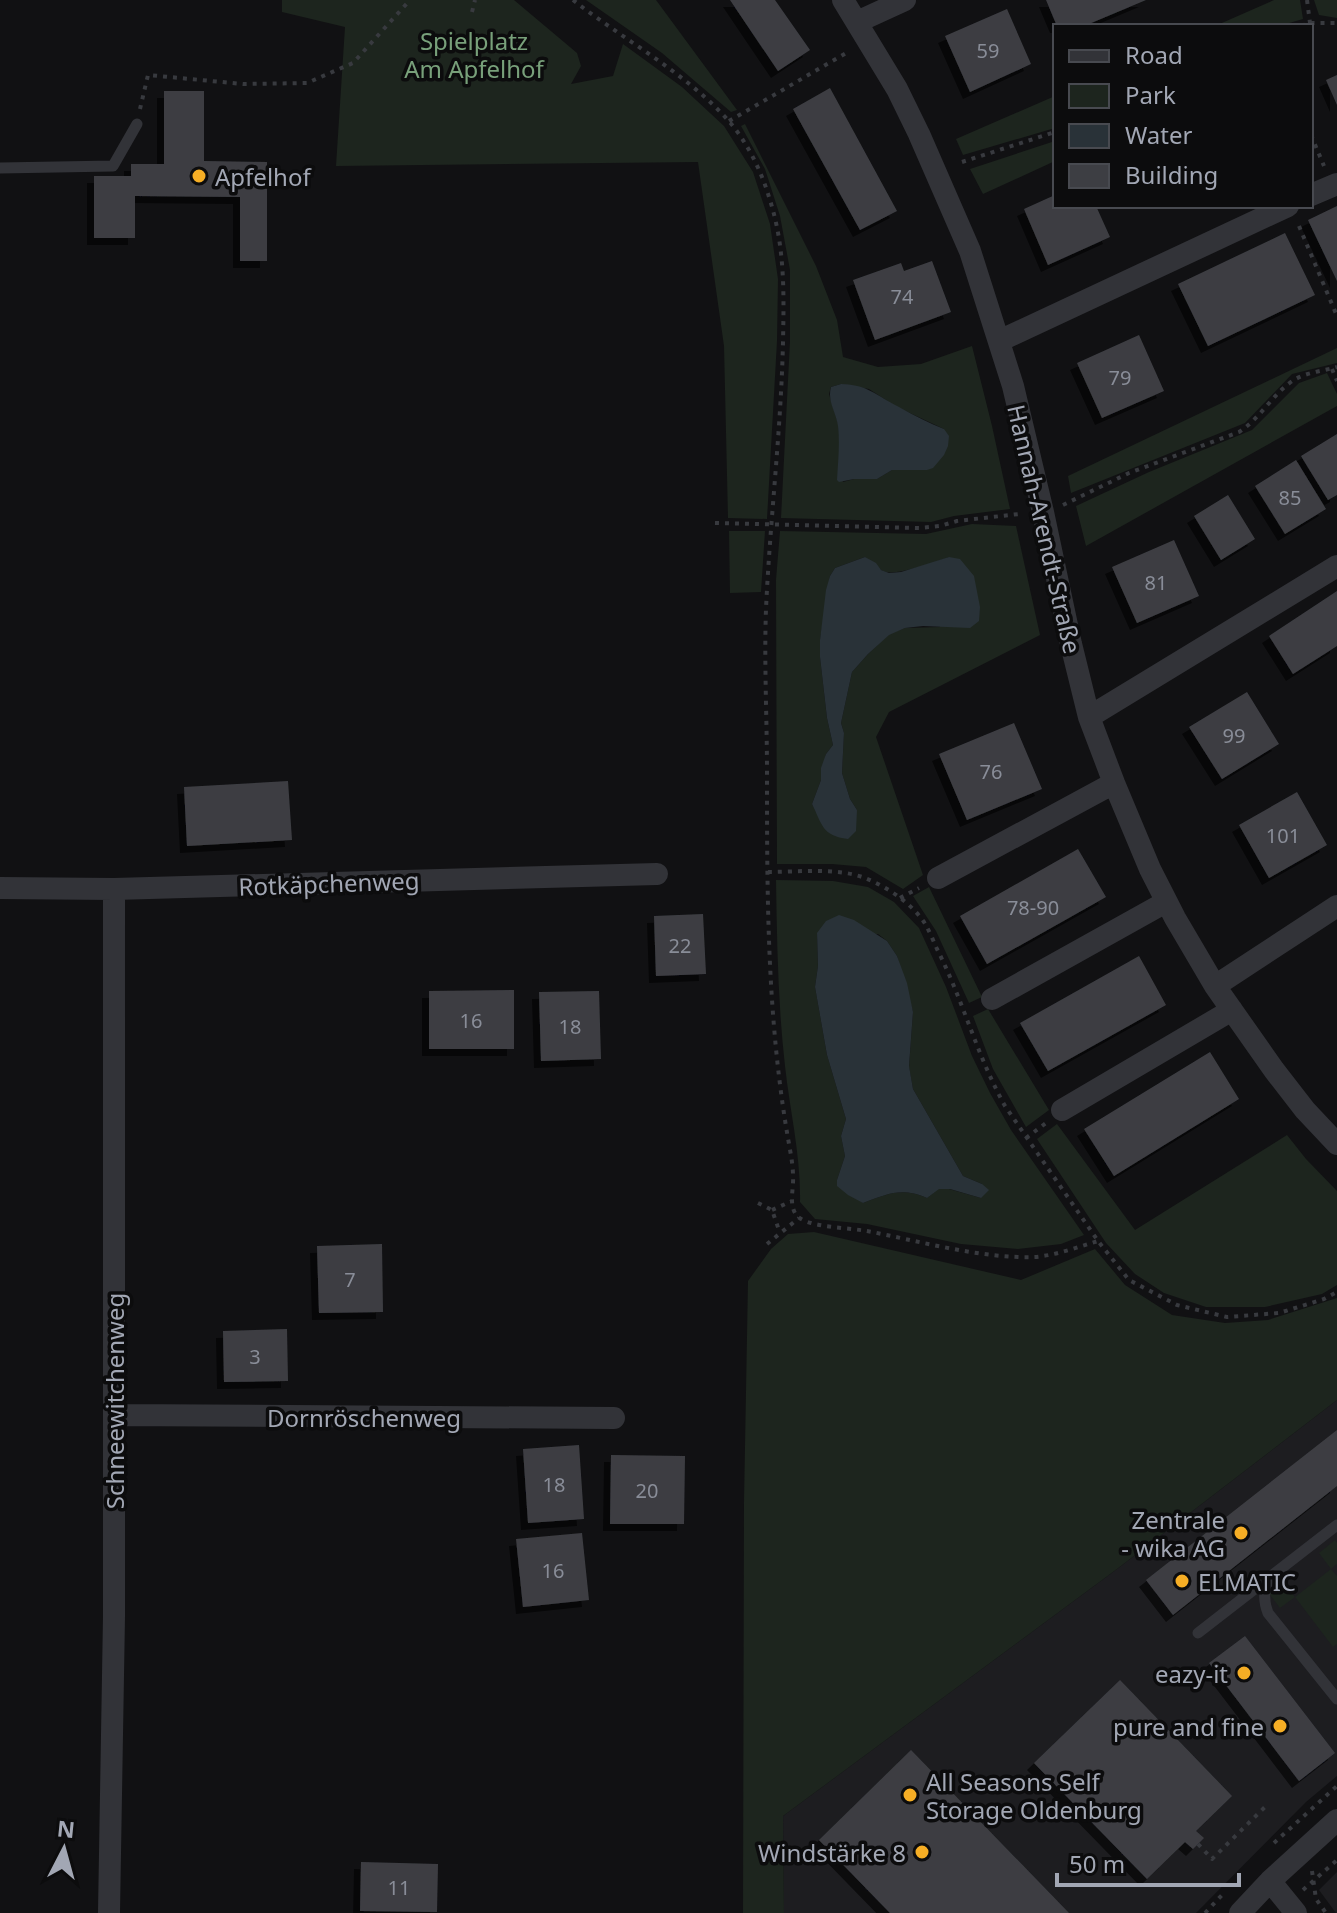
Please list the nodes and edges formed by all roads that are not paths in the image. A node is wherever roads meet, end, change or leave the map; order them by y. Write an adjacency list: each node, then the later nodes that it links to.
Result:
1 (843, 0): 3 (street, Hannah-Arendt-Straße)
2 (905, 0): 3 (street)
3 (863, 32): 9 (street, Hannah-Arendt-Straße)
4 (137, 124): 5 (lane)
5 (0, 168)
6 (1335, 185): 7 (street)
7 (1313, 194)
8 (1292, 213): 9 (street)
9 (999, 341): 11 (street, Hannah-Arendt-Straße)
10 (1337, 566): 11 (street)
11 (1089, 717): 12 (street, Hannah-Arendt-Straße)
12 (1114, 783): 14 (street); 17 (street, Hannah-Arendt-Straße)
13 (657, 874): 16 (street, Rotkäpchenweg)
14 (938, 878)
15 (0, 888): 16 (street, Rotkäpchenweg)
16 (114, 889): 24 (street, Schneewitchenweg)
17 (1166, 902): 19 (street, Hannah-Arendt-Straße); 20 (street)
18 (1337, 906): 19 (street)
19 (1215, 986): 21 (street, Hannah-Arendt-Straße)
20 (992, 999)
21 (1232, 1010): 22 (street); 23 (street, Hannah-Arendt-Straße)
22 (1062, 1110)
23 (1337, 1144)
24 (114, 1415): 25 (street, Dornröschenweg); 35 (street, Schneewitchenweg)
25 (614, 1418)
26 (1337, 1525): 28 (lane)
27 (1337, 1534): 28 (lane)
28 (1323, 1536): 29 (lane)
29 (1269, 1578): 30 (lane); 31 (lane)
30 (1198, 1633)
31 (1337, 1699)
32 (1337, 1820): 33 (street)
33 (1270, 1881): 34 (street); 36 (street)
34 (1292, 1908)
35 (109, 1913)
36 (1240, 1913)

